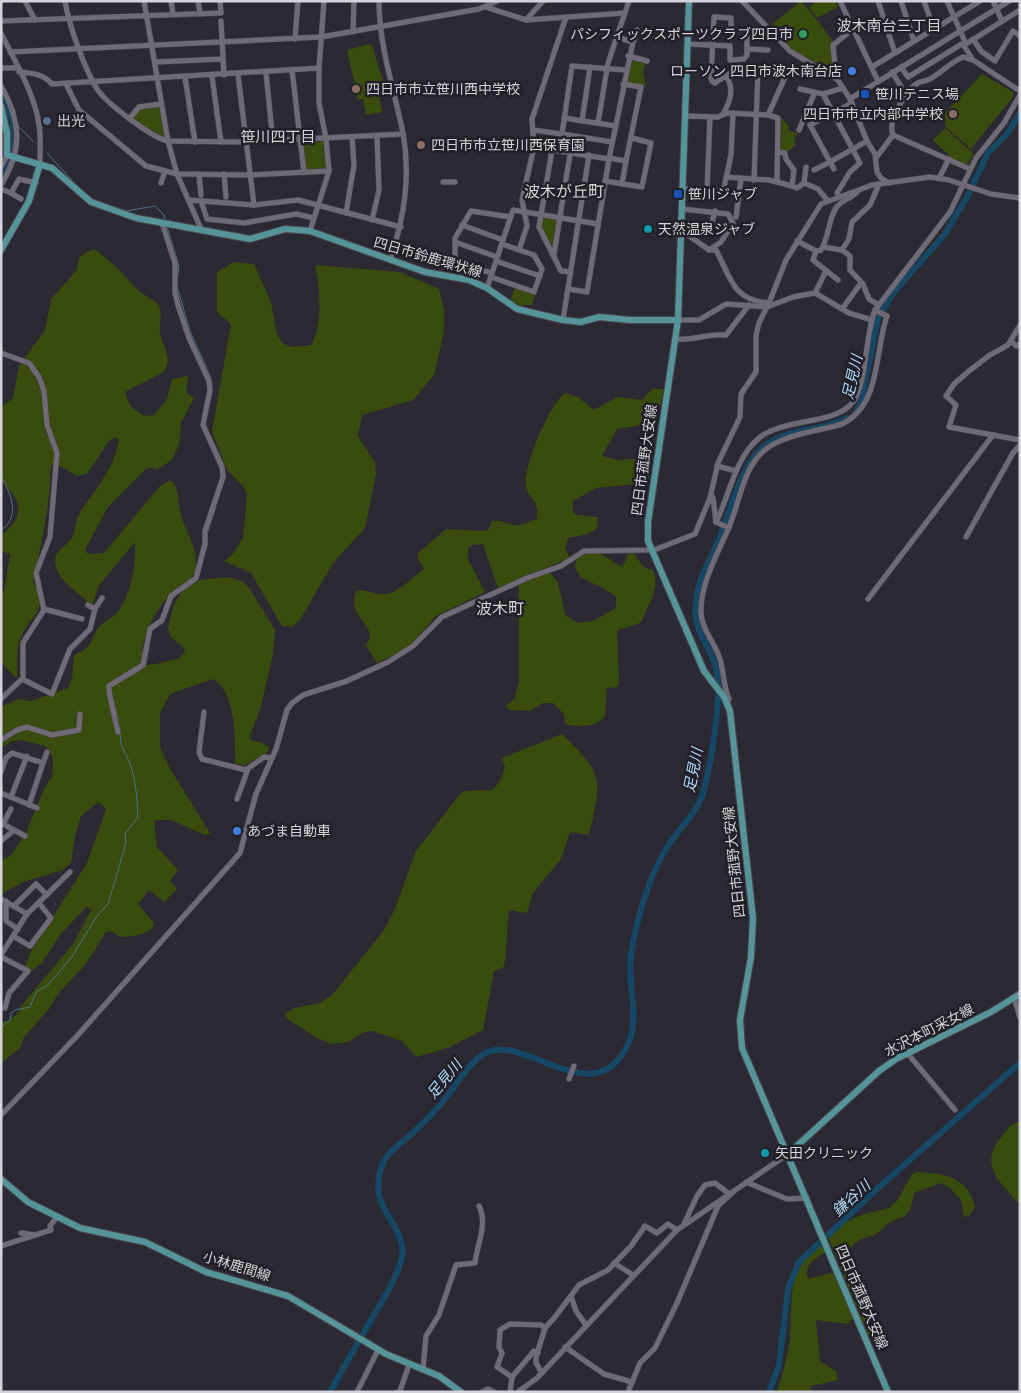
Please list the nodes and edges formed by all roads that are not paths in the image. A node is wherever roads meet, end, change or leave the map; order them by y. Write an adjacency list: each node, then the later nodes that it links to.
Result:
1 (25, 1): 35 (street)
2 (65, 1): 33 (street)
3 (144, 1): 31 (street)
4 (171, 1): 30 (street)
5 (198, 1): 28 (street)
6 (220, 1): 28 (street)
7 (298, 1): 50 (street)
8 (324, 1): 48 (street)
9 (354, 1): 44 (street)
10 (379, 1): 40 (street)
11 (498, 1): 25 (street)
12 (543, 1): 36 (street)
13 (629, 1): 29 (street)
14 (690, 1): 55 (main road)
15 (742, 1): 87 (street)
16 (840, 1): 41 (street)
17 (878, 1): 63 (street)
18 (901, 1): 52 (street)
19 (924, 1): 43 (street)
20 (947, 1): 34 (street)
21 (980, 1): 24 (street)
22 (993, 1): 26 (street)
23 (1009, 1): 26 (street)
24 (971, 4): 34 (street)
25 (486, 7): 36 (street); 40 (street)
26 (996, 9): 39 (street); 45 (street)
27 (1020, 10): 39 (street)
28 (200, 13): 30 (street)
29 (625, 13): 32 (street); 49 (street)
30 (173, 14): 31 (street)
31 (147, 16): 33 (street); 57 (street)
32 (566, 17): 36 (street); 116 (street)
33 (68, 18): 35 (street); 59 (street)
34 (953, 18): 43 (street); 45 (street)
35 (35, 20): 37 (street)
36 (526, 20)
37 (1, 21)
38 (221, 21): 53 (street)
39 (1002, 21): 51 (street)
40 (380, 27): 44 (street); 118 (street)
41 (853, 29): 70 (street); 87 (street)
42 (637, 30): 54 (street)
43 (934, 30): 52 (street)
44 (353, 32): 48 (street)
45 (960, 32): 56 (street); 71 (street)
46 (1, 33): 62 (street)
47 (1020, 36): 51 (street)
48 (321, 37): 50 (street); 73 (street)
49 (616, 37): 54 (street); 74 (street)
50 (295, 39): 53 (street)
51 (974, 39): 56 (street)
52 (914, 41): 63 (street)
53 (222, 42): 57 (street); 65 (street)
54 (633, 42): 64 (street)
55 (688, 44): 58 (street); 107 (main road)
56 (964, 44): 66 (street); 71 (street)
57 (152, 45): 59 (street); 67 (street)
58 (713, 45): 60 (street); 60 (street); 84 (street)
59 (80, 49): 62 (street); 89 (street)
60 (747, 50): 61 (street)
61 (768, 50)
62 (10, 52): 76 (street)
63 (895, 53): 70 (street)
64 (628, 56): 68 (street); 78 (street)
65 (223, 59): 67 (street); 82 (street)
66 (973, 60): 95 (street); 98 (street)
67 (155, 62): 86 (street)
68 (647, 62)
69 (590, 67): 74 (street); 110 (street); 112 (street)
70 (872, 67): 88 (street)
71 (901, 67): 79 (street)
72 (1, 68): 76 (street)
73 (319, 68): 77 (street); 125 (street)
74 (608, 68): 78 (street); 113 (street)
75 (758, 68): 84 (street); 104 (street); 106 (street)
76 (18, 70): 90 (street); 147 (street)
77 (292, 70): 80 (street); 126 (street)
78 (625, 70): 91 (street)
79 (892, 72): 88 (street); 98 (street)
80 (266, 73): 81 (street); 132 (street)
81 (238, 74): 82 (street); 131 (street)
82 (224, 75): 83 (street)
83 (212, 76): 85 (street); 130 (street)
84 (726, 76): 105 (street)
85 (186, 77): 86 (street); 129 (street)
86 (157, 78): 89 (street); 100 (street)
87 (836, 78): 93 (street)
88 (878, 81): 99 (street)
89 (94, 82): 90 (street); 109 (street)
90 (66, 84): 153 (street)
91 (623, 84): 115 (street); 124 (street)
92 (1, 86): 141 (street)
93 (843, 88): 97 (street); 99 (street)
94 (800, 89): 96 (street)
95 (1020, 93): 151 (street)
96 (814, 94): 97 (street); 117 (street)
97 (824, 94): 103 (street)
98 (907, 96): 120 (street)
99 (851, 101): 103 (street); 128 (street)
100 (162, 104): 109 (street); 127 (street)
101 (1, 106): 139 (main road)
102 (733, 113): 104 (street); 105 (street); 161 (street)
103 (833, 113): 114 (street); 135 (street)
104 (756, 114): 106 (street); 164 (street)
105 (723, 115): 108 (street)
106 (768, 115): 138 (street)
107 (685, 116): 108 (street); 178 (main road)
108 (710, 117): 179 (street)
109 (130, 118): 127 (street)
110 (564, 118): 112 (street); 119 (street)
111 (806, 118): 114 (street)
112 (582, 121): 113 (street)
113 (598, 123): 115 (street)
114 (810, 125): 146 (street)
115 (616, 126): 133 (street)
116 (533, 130): 119 (street); 134 (street)
117 (799, 130)
118 (403, 134): 121 (street); 208 (street)
119 (562, 134): 122 (street)
120 (893, 135): 143 (street); 144 (street)
121 (377, 136): 123 (street); 202 (street)
122 (573, 136): 133 (street); 137 (street)
123 (352, 137): 125 (street); 194 (street)
124 (632, 138): 145 (street); 173 (street)
125 (326, 139): 126 (street); 154 (street)
126 (300, 140): 132 (street); 155 (street)
127 (168, 141): 129 (street); 157 (street)
128 (867, 141): 135 (street); 143 (street)
129 (196, 142): 130 (street)
130 (220, 142): 131 (street)
131 (246, 142): 132 (street); 160 (street)
132 (273, 142)
133 (612, 142): 142 (street)
134 (534, 147): 136 (street); 193 (street)
135 (852, 149): 146 (street); 183 (street)
136 (552, 150): 137 (street); 195 (street)
137 (570, 152): 140 (street); 201 (street)
138 (778, 152): 168 (street); 176 (street)
139 (5, 154): 141 (main road, 四日市鈴鹿環状線); 148 (street)
140 (589, 155): 142 (street); 203 (street)
141 (15, 157): 147 (main road, 四日市鈴鹿環状線); 177 (street)
142 (609, 158): 145 (street); 166 (street)
143 (876, 158): 156 (street)
144 (949, 159): 151 (street); 162 (street)
145 (626, 161): 173 (street)
146 (830, 162): 150 (street); 152 (street)
147 (40, 164): 172 (main road); 205 (main road, 四日市鈴鹿環状線)
148 (1, 167)
149 (806, 167): 170 (street)
150 (834, 169)
151 (970, 169): 175 (street)
152 (814, 170)
153 (165, 171): 157 (street); 169 (street)
154 (329, 171): 155 (street); 190 (street)
155 (304, 172): 160 (street)
156 (877, 172): 171 (street); 180 (street)
157 (177, 174): 158 (street); 187 (street)
158 (198, 174): 159 (street); 184 (street)
159 (224, 174): 160 (street); 182 (street)
160 (250, 175): 189 (street)
161 (726, 177): 163 (street); 179 (street)
162 (939, 178): 171 (street); 175 (street)
163 (741, 180): 164 (street); 197 (street)
164 (754, 180): 168 (street)
165 (457, 181): 167 (street)
166 (605, 181): 173 (street); 206 (street)
167 (443, 182)
168 (777, 182): 176 (street)
169 (161, 183)
170 (804, 183): 176 (street); 188 (street)
171 (889, 183): 174 (street)
172 (36, 184): 181 (street); 216 (main road)
173 (622, 184)
174 (879, 184): 180 (street); 219 (street)
175 (962, 185): 185 (street); 233 (street)
176 (792, 186)
177 (1, 187): 181 (street)
178 (683, 189): 179 (street); 191 (main road)
179 (707, 190)
180 (861, 190): 183 (street)
181 (10, 194): 186 (street)
182 (226, 197)
183 (842, 197): 188 (street); 215 (street)
184 (201, 198): 187 (street); 189 (street); 199 (street)
185 (1020, 198)
186 (21, 199)
187 (189, 200): 198 (street)
188 (828, 201): 212 (street)
189 (254, 205): 190 (street)
190 (319, 206): 194 (street); 200 (street)
191 (682, 209): 192 (street); 209 (main road)
192 (715, 211): 204 (street); 218 (street)
193 (524, 212): 195 (street); 196 (street); 217 (street)
194 (346, 213): 202 (street)
195 (541, 215): 201 (street); 221 (street)
196 (511, 217): 207 (street); 214 (street)
197 (736, 217)
198 (196, 218): 199 (street); 210 (street)
199 (207, 218): 200 (street)
200 (314, 218): 211 (street)
201 (559, 218): 203 (street); 221 (street)
202 (372, 220): 208 (street)
203 (579, 221): 206 (street); 225 (street)
204 (712, 222)
205 (166, 224): 210 (main road, 四日市鈴鹿環状線); 267 (street)
206 (598, 224): 231 (street)
207 (462, 226): 213 (street); 214 (street)
208 (401, 227): 223 (street)
209 (681, 230): 218 (street); 239 (main road)
210 (202, 231): 211 (main road, 四日市鈴鹿環状線)
211 (310, 231): 223 (main road, 四日市鈴鹿環状線)
212 (797, 241): 220 (street); 235 (street)
213 (455, 242): 222 (street); 226 (street)
214 (502, 242): 217 (street); 222 (street)
215 (823, 247): 219 (street); 220 (street)
216 (1, 250)
217 (519, 250): 227 (street)
218 (710, 250): 235 (street)
219 (842, 250): 229 (street)
220 (816, 251): 224 (street)
221 (554, 255): 225 (street)
222 (497, 259): 226 (street); 227 (street)
223 (390, 260): 230 (main road, 四日市鈴鹿環状線)
224 (826, 270): 228 (street); 232 (street)
225 (570, 272): 231 (street)
226 (491, 275): 227 (street); 230 (street)
227 (540, 276)
228 (838, 280)
229 (861, 283): 233 (street); 236 (street)
230 (487, 288): 238 (main road, 四日市鈴鹿環状線)
231 (568, 289): 238 (street)
232 (815, 293): 235 (street); 236 (street)
233 (879, 304): 237 (street)
234 (749, 305): 235 (street); 239 (street); 242 (street)
235 (768, 305): 249 (street)
236 (842, 309): 240 (street)
237 (876, 310): 240 (street); 253 (street)
238 (563, 320): 239 (main road, 四日市鈴鹿環状線)
239 (678, 320): 242 (main road, 四日市菰野大安線)
240 (872, 320): 250 (street)
241 (1020, 325): 243 (street)
242 (675, 339): 255 (main road, 四日市菰野大安線)
243 (1011, 341): 244 (street); 246 (street)
244 (1020, 344)
245 (1, 353): 259 (street)
246 (994, 435): 247 (street); 257 (street)
247 (1020, 440)
248 (1020, 445): 254 (street)
249 (717, 466): 250 (street); 251 (street)
250 (736, 471): 252 (street)
251 (711, 495): 252 (street); 255 (street)
252 (716, 522): 253 (street)
253 (729, 528): 264 (street)
254 (966, 537)
255 (650, 550): 264 (main road, 四日市菰野大安線); 271 (street)
256 (102, 598): 260 (street)
257 (868, 599)
258 (88, 605): 260 (street)
259 (44, 609): 261 (street); 262 (street)
260 (95, 609): 262 (street)
261 (82, 619)
262 (22, 679): 263 (street)
263 (1, 699)
264 (727, 702): 302 (main road, 四日市菰野大安線)
265 (204, 712): 273 (street)
266 (80, 714): 268 (street)
267 (118, 732)
268 (1, 740)
269 (47, 752): 272 (street)
270 (26, 756): 272 (street); 274 (street); 276 (street)
271 (272, 758): 273 (street); 301 (street)
272 (43, 763): 278 (street)
273 (248, 770): 277 (street)
274 (1, 772)
275 (1, 793): 276 (street)
276 (12, 797): 278 (street)
277 (237, 799)
278 (28, 805): 279 (street)
279 (37, 808)
280 (11, 809): 281 (street)
281 (2, 824): 282 (street)
282 (14, 830): 283 (street); 284 (street)
283 (26, 836)
284 (1, 841)
285 (70, 872): 286 (street)
286 (47, 895): 288 (street); 289 (street)
287 (4, 900): 289 (street); 291 (street)
288 (39, 902): 290 (street); 292 (street)
289 (14, 906): 290 (street)
290 (27, 914): 291 (street)
291 (18, 929): 292 (street)
292 (14, 936): 293 (street)
293 (1, 956): 295 (street)
294 (1017, 996): 296 (street); 297 (main road, 水沢本町采女線)
295 (4, 1008)
296 (1020, 1018)
297 (908, 1054): 300 (street); 302 (main road, 水沢本町采女線)
298 (574, 1066): 299 (street)
299 (569, 1078)
300 (954, 1110)
301 (1, 1115)
302 (788, 1154): 304 (street); 307 (main road, 四日市菰野大安線)
303 (1, 1179): 309 (main road, 小林鹿間線)
304 (746, 1182): 305 (street); 307 (street)
305 (735, 1189): 306 (street); 327 (street)
306 (728, 1193): 310 (street); 310 (street)
307 (808, 1201): 338 (main road, 四日市菰野大安線)
308 (480, 1206): 324 (street)
309 (57, 1217): 313 (street); 321 (main road, 小林鹿間線)
310 (684, 1224): 311 (street)
311 (677, 1230): 315 (street); 316 (street)
312 (20, 1233): 313 (street)
313 (35, 1235): 314 (street)
314 (1, 1246)
315 (614, 1263): 316 (street); 317 (street)
316 (633, 1275): 318 (street)
317 (572, 1296): 318 (street); 319 (street)
318 (586, 1325): 320 (street)
319 (545, 1328): 322 (street); 326 (street)
320 (565, 1347): 325 (street); 327 (street)
321 (378, 1350): 323 (main road, 小林鹿間線); 330 (street)
322 (538, 1353): 325 (street); 326 (street)
323 (409, 1365): 324 (main road, 小林鹿間線); 329 (street)
324 (422, 1369): 328 (main road, 小林鹿間線)
325 (542, 1372): 336 (street)
326 (512, 1377): 335 (street)
327 (632, 1382): 337 (street)
328 (454, 1385): 331 (street); 332 (main road, 小林鹿間線)
329 (400, 1391)
330 (357, 1392)
331 (450, 1392)
332 (461, 1392)
333 (482, 1392): 334 (street)
334 (494, 1392)
335 (510, 1392)
336 (518, 1392)
337 (628, 1392)
338 (888, 1392)

